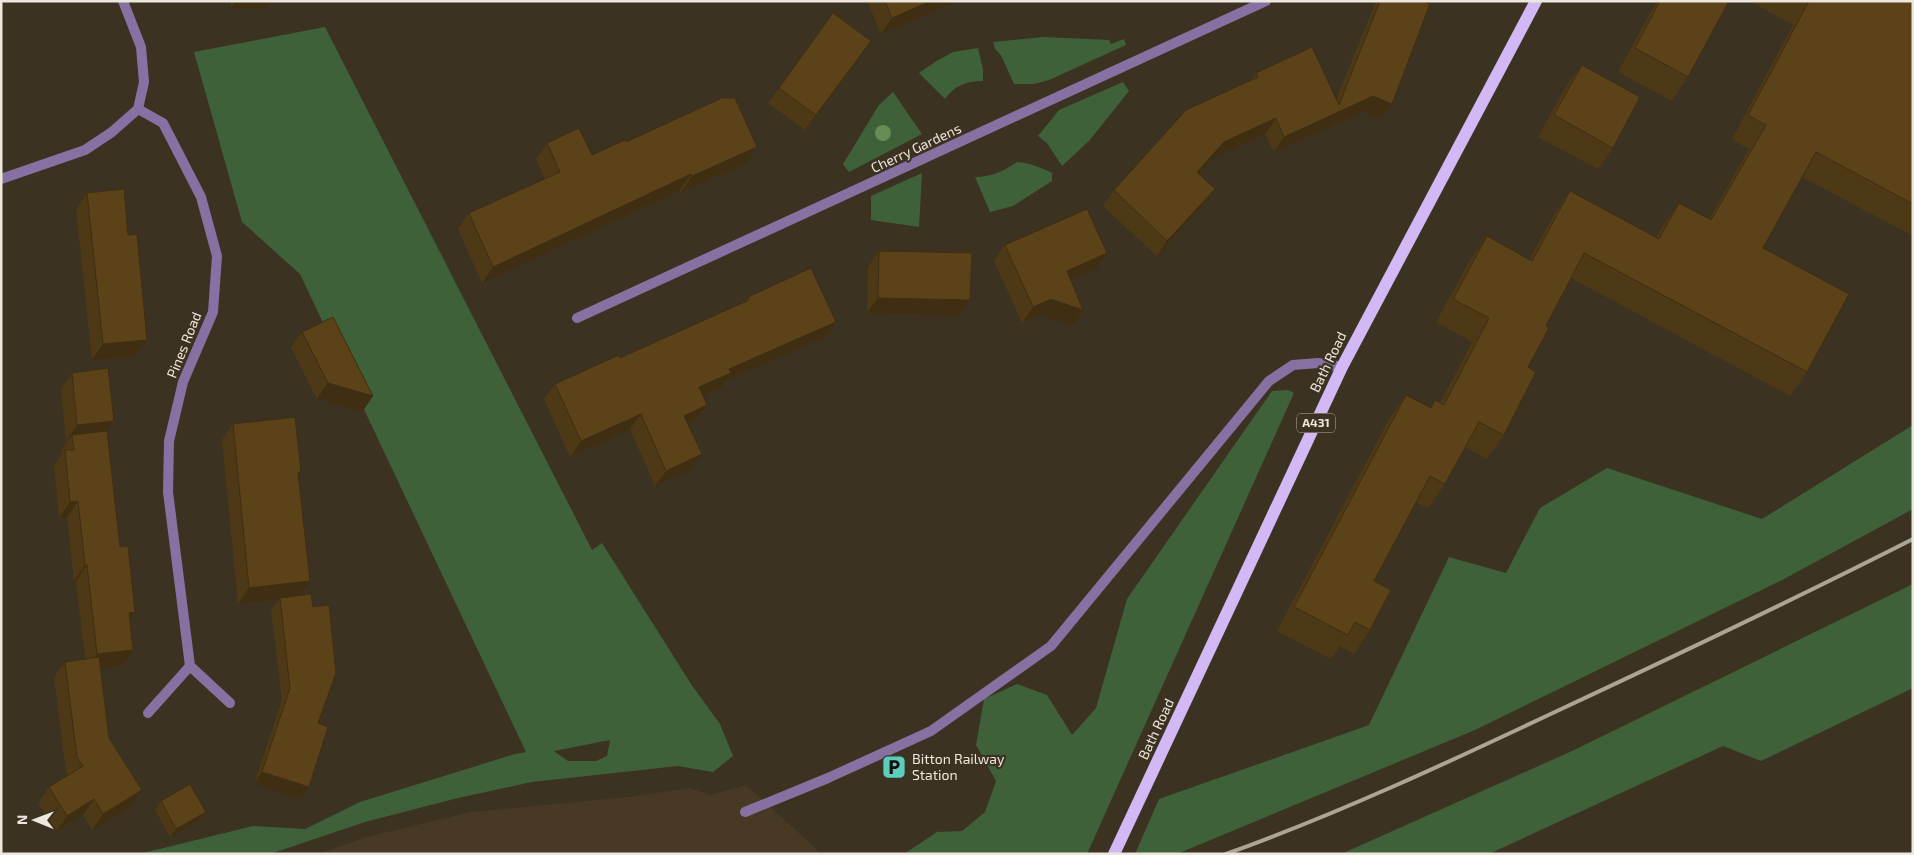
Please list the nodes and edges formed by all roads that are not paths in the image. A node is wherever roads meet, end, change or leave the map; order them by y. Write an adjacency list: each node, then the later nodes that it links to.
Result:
1 (123, 1): 4 (street)
2 (1266, 1): 6 (street, Cherry Gardens)
3 (1536, 1): 7 (main road, Bath Road / A431)
4 (138, 109): 5 (street); 8 (street, Pines Road)
5 (1, 179)
6 (577, 318)
7 (1342, 366): 11 (street); 12 (main road, Bath Road / A431)
8 (190, 666): 9 (street); 10 (street)
9 (230, 703)
10 (148, 713)
11 (745, 812)
12 (1114, 854)

